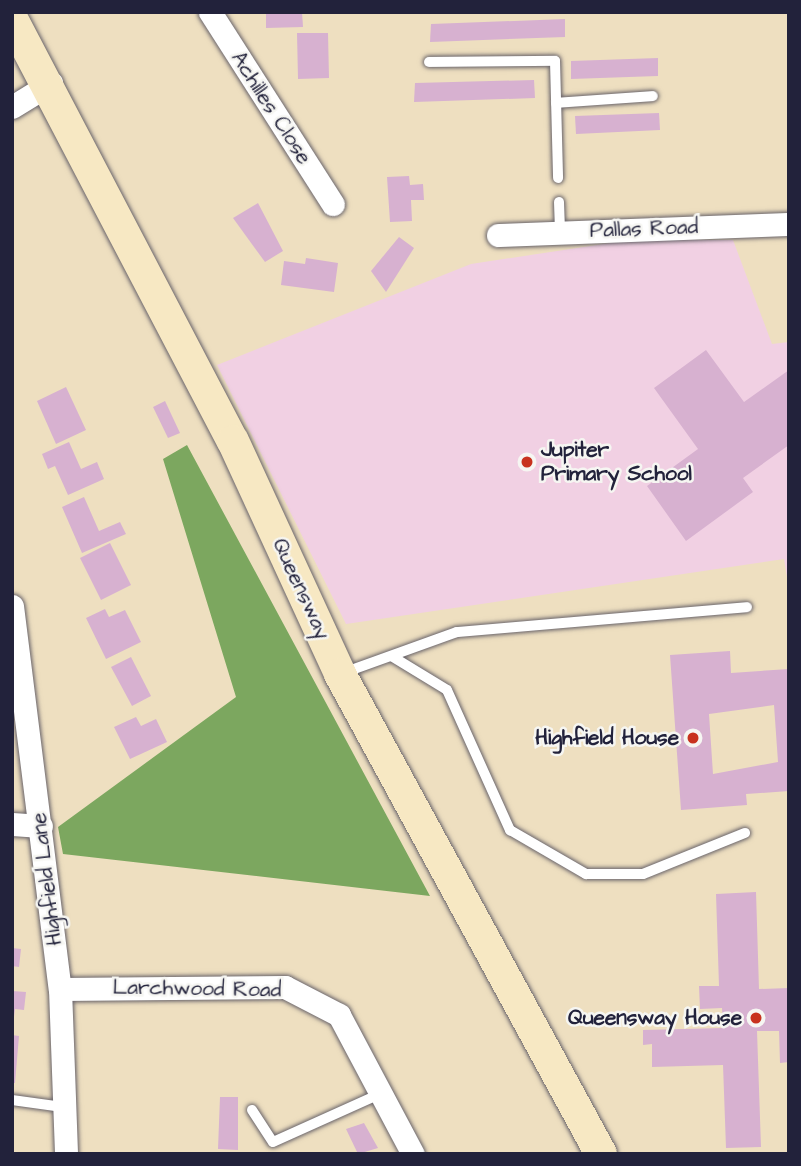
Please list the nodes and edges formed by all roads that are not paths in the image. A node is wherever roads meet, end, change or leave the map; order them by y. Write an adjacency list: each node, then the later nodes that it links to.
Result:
1 (210, 12): 10 (street, Achilles Close)
2 (12, 19): 4 (main road, Queensway)
3 (429, 62): 6 (lane)
4 (51, 83): 7 (street); 18 (main road, Queensway)
5 (653, 96): 6 (lane)
6 (556, 103): 8 (lane)
7 (12, 107)
8 (558, 178)
9 (559, 202): 12 (lane)
10 (333, 204)
11 (789, 224): 12 (street, Pallas Road)
12 (560, 232): 13 (street, Pallas Road)
13 (498, 234)
14 (12, 606): 17 (street, Highfield Lane)
15 (747, 607): 16 (lane)
16 (393, 657): 18 (lane); 21 (lane)
17 (16, 673): 20 (street, Highfield Lane)
18 (340, 674): 29 (main road, Queensway)
19 (12, 824): 20 (street)
20 (41, 825): 22 (street, Highfield Lane)
21 (745, 833)
22 (60, 989): 23 (street, Larchwood Road); 25 (street, Highfield Lane)
23 (380, 1094): 26 (lane); 28 (street, Larchwood Road)
24 (12, 1100): 25 (lane)
25 (63, 1107): 27 (street, Highfield Lane)
26 (252, 1111)
27 (66, 1154)
28 (413, 1154)
29 (601, 1154)

